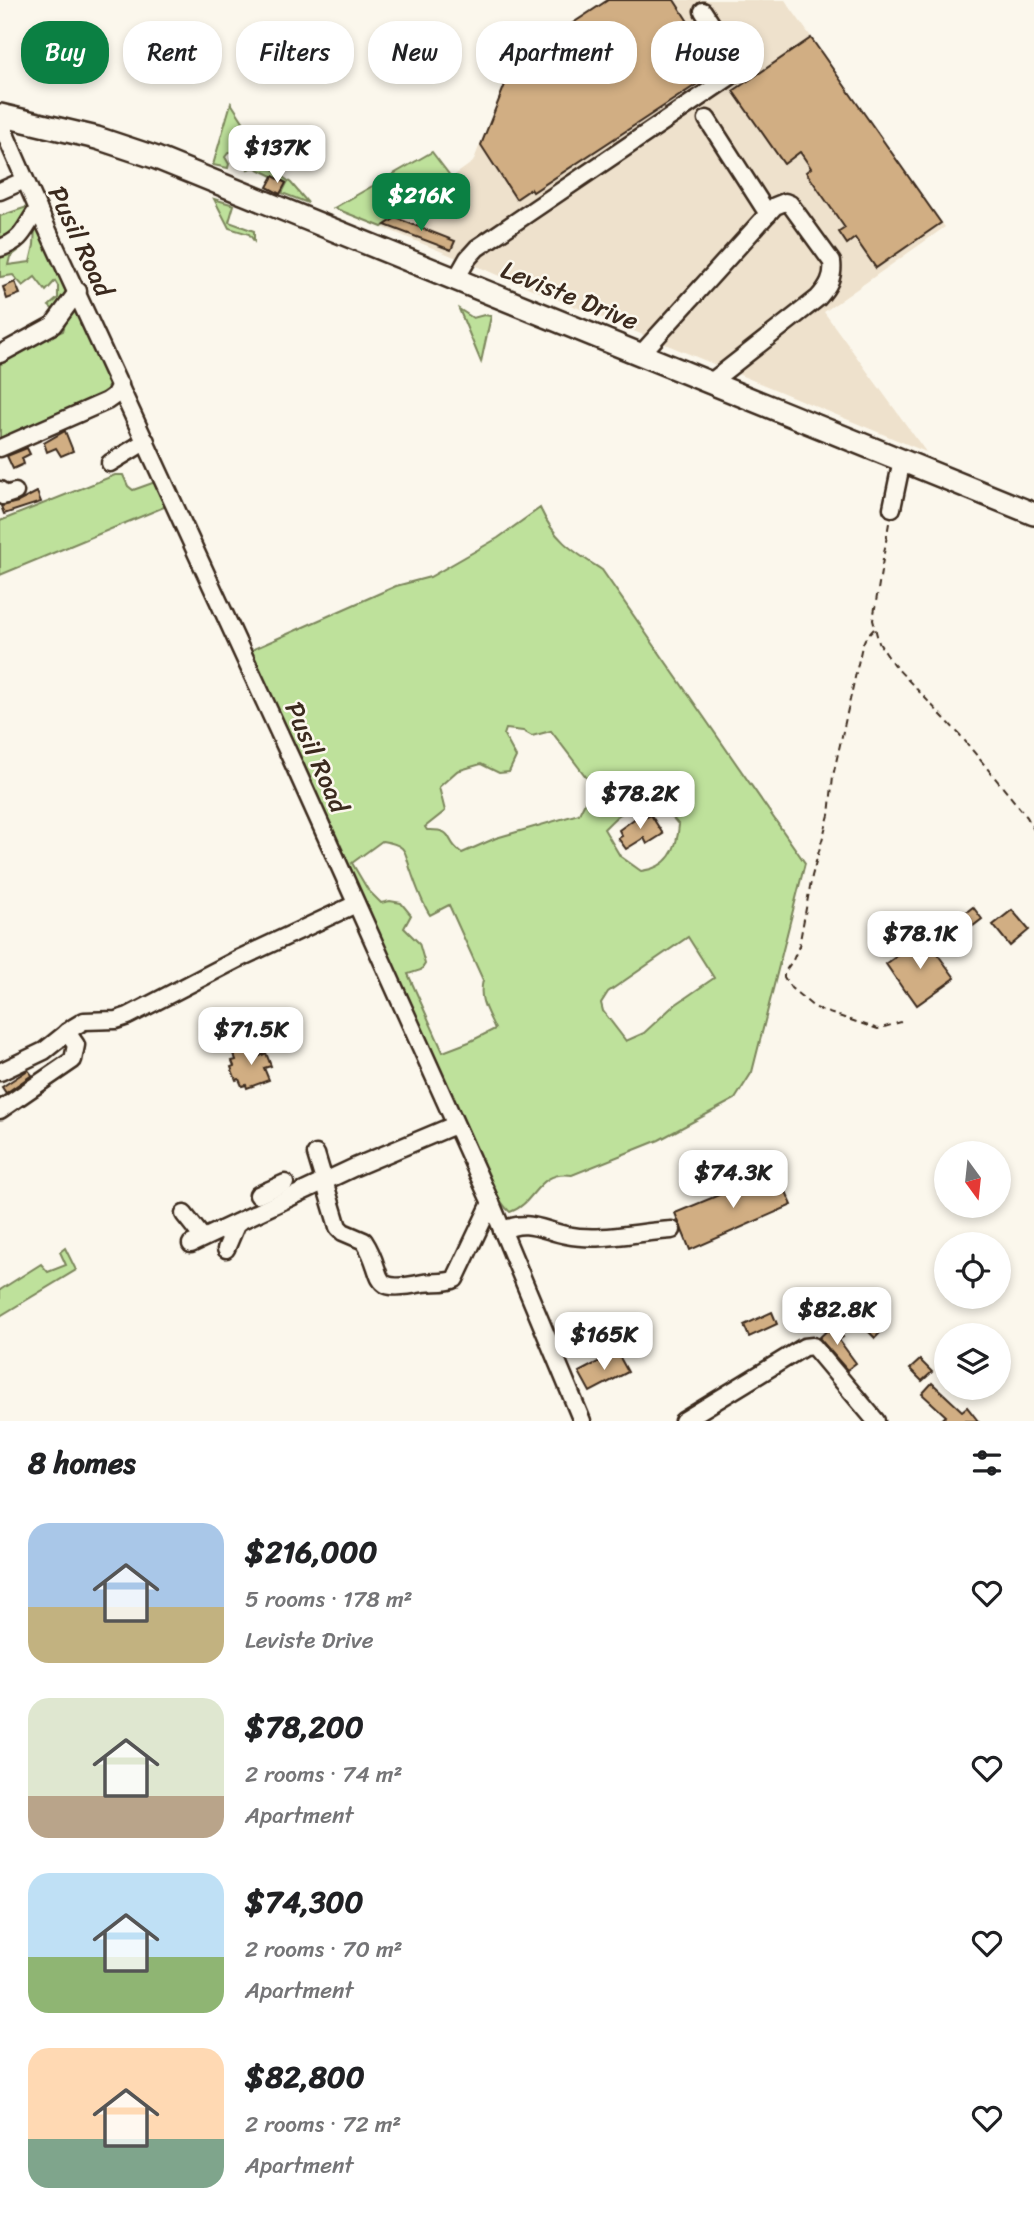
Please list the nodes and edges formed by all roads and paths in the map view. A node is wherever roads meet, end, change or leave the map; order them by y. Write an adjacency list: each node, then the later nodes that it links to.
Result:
1 (703, 11): 9 (street)
2 (1, 115): 4 (street, Pusil Road); 9 (main road, Leviste Drive)
3 (707, 119): 7 (street)
4 (25, 180): 5 (street); 6 (street, Pusil Road)
5 (0, 191)
6 (38, 209): 8 (street); 10 (street, Pusil Road)
7 (768, 214): 12 (street); 13 (street)
8 (0, 248)
9 (456, 279): 12 (main road, Leviste Drive)
10 (78, 291): 11 (street); 14 (street, Pusil Road)
11 (0, 354)
12 (641, 354): 13 (main road, Leviste Drive)
13 (711, 382): 17 (main road, Leviste Drive)
14 (120, 385): 15 (street, Pusil Road); 16 (street)
15 (146, 441): 18 (street); 23 (street, Pusil Road)
16 (0, 448)
17 (902, 460): 19 (street); 20 (main road, Leviste Drive)
18 (110, 463)
19 (892, 508): 21 (path)
20 (1034, 513)
21 (874, 629): 22 (path); 24 (path)
22 (1034, 830)
23 (356, 904): 25 (street); 28 (street, Pusil Road)
24 (901, 1021)
25 (67, 1032): 26 (street); 27 (street)
26 (0, 1072)
27 (0, 1110)
28 (455, 1125): 30 (street); 31 (street, Pusil Road)
29 (316, 1154): 30 (street)
30 (324, 1182): 31 (street); 33 (street)
31 (491, 1203): 35 (street, Pusil Road)
32 (184, 1213): 33 (street)
33 (237, 1223): 36 (street)
34 (671, 1230): 35 (street)
35 (502, 1231): 37 (street, Pusil Road)
36 (226, 1249)
37 (582, 1421)
38 (683, 1421): 39 (street)
39 (876, 1421)

